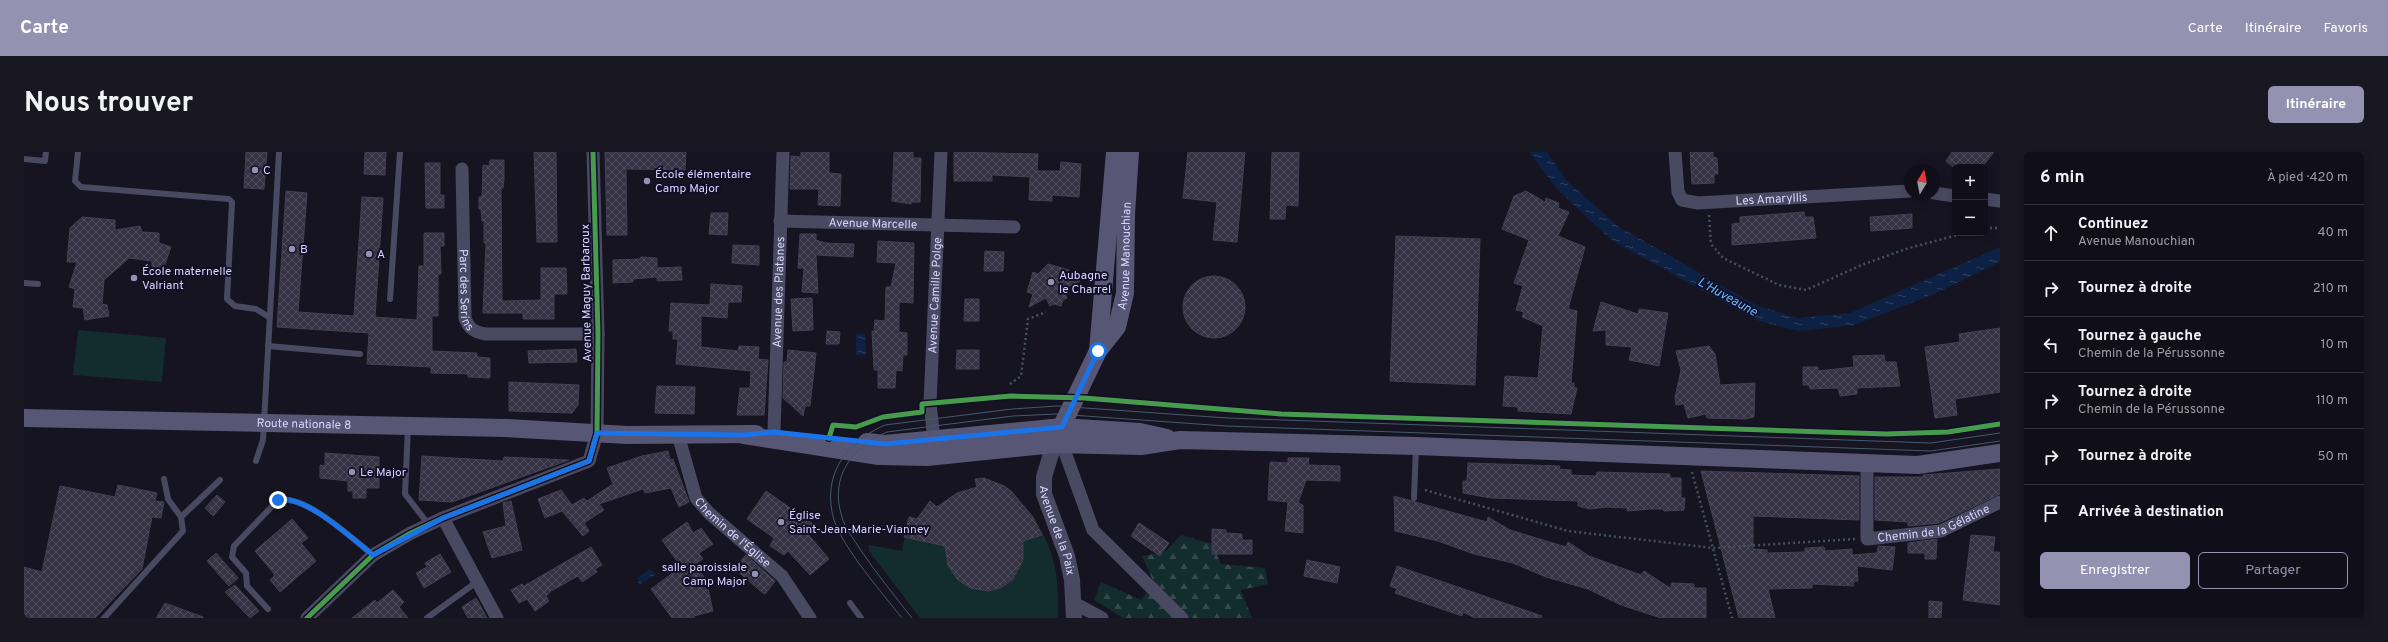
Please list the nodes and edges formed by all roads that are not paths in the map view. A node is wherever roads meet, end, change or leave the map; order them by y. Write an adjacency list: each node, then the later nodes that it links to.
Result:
1 (46, 152): 11 (lane)
2 (78, 152): 24 (lane)
3 (279, 152): 24 (lane)
4 (400, 152): 23 (lane)
5 (593, 152): 25 (street, Avenue Maguy Barbaroux)
6 (783, 152): 18 (street, Avenue des Platanes)
7 (941, 152): 19 (street, Avenue Camille Polge)
8 (1115, 152): 27 (main road, Avenue Manouchian)
9 (1130, 152): 27 (main road, Avenue Manouchian)
10 (1675, 152): 13 (street, Les Amaryllis)
11 (24, 159)
12 (462, 169): 25 (street, Parc des Serins)
13 (1904, 190)
14 (1940, 194): 15 (street)
15 (1952, 196)
16 (1988, 199): 17 (street)
17 (2000, 201)
18 (780, 221): 19 (street, Avenue Marcelle); 33 (street, Avenue des Platanes)
19 (938, 225): 20 (street, Avenue Marcelle); 37 (street, Avenue Camille Polge)
20 (1014, 227)
21 (24, 283): 22 (lane)
22 (38, 284)
23 (390, 299)
24 (269, 317): 26 (lane)
25 (598, 334): 32 (street, Avenue Maguy Barbaroux)
26 (268, 346): 28 (lane); 30 (lane)
27 (1098, 351): 36 (main road, Avenue Manouchian)
28 (360, 354)
29 (24, 418): 30 (main road, Route nationale 8)
30 (264, 422): 31 (main road, Route nationale 8); 40 (lane)
31 (408, 426): 32 (main road, Route nationale 8); 48 (lane)
32 (590, 432): 34 (main road, Route nationale 8); 47 (street, Avenue Maguy Barbaroux)
33 (774, 432): 35 (main road); 37 (main road)
34 (678, 435): 35 (main road, Route nationale 8); 58 (street, Chemin de l'Église)
35 (744, 435): 36 (main road)
36 (1059, 438): 37 (main road); 38 (main road); 53 (street, Avenue de la Paix); 61 (street)
37 (934, 440)
38 (1416, 446): 41 (main road); 44 (lane)
39 (2000, 453): 41 (main road)
40 (256, 461)
41 (1867, 463): 45 (street, Chemin de la Gélatine)
42 (164, 479): 46 (lane)
43 (220, 480): 46 (lane)
44 (1414, 498)
45 (2000, 502)
46 (181, 517): 54 (lane)
47 (443, 518): 48 (street); 50 (street)
48 (429, 525): 49 (street)
49 (373, 555): 52 (lane); 55 (street)
50 (478, 581): 56 (lane); 57 (street)
51 (850, 603): 59 (lane)
52 (268, 609)
53 (1074, 611): 60 (street)
54 (104, 618)
55 (307, 618)
56 (427, 618)
57 (497, 618)
58 (810, 618)
59 (861, 618)
60 (1102, 618)
61 (1182, 618)

